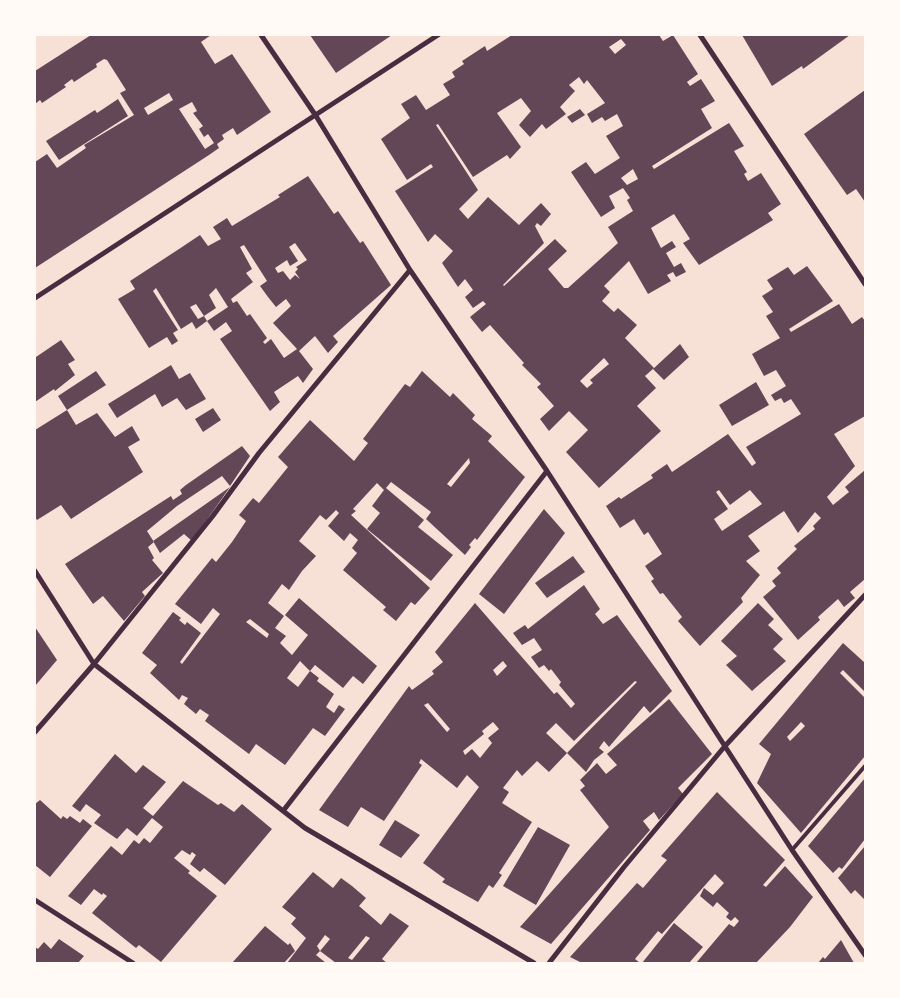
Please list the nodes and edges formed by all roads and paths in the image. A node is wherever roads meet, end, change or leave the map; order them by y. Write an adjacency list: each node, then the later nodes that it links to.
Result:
1 (261, 35): 4 (street)
2 (438, 35): 4 (street)
3 (700, 35): 6 (street)
4 (316, 116): 5 (street); 7 (street)
5 (410, 270): 8 (street); 11 (street)
6 (865, 284)
7 (35, 298)
8 (547, 471): 13 (street); 15 (street)
9 (35, 571): 11 (street)
10 (865, 595): 13 (street)
11 (94, 664): 12 (street); 15 (street)
12 (35, 732)
13 (725, 746): 16 (street); 21 (street)
14 (865, 766): 16 (lane)
15 (283, 811): 20 (street)
16 (792, 850): 18 (street)
17 (35, 900): 19 (street)
18 (865, 956)
19 (133, 963)
20 (534, 963)
21 (549, 963)

